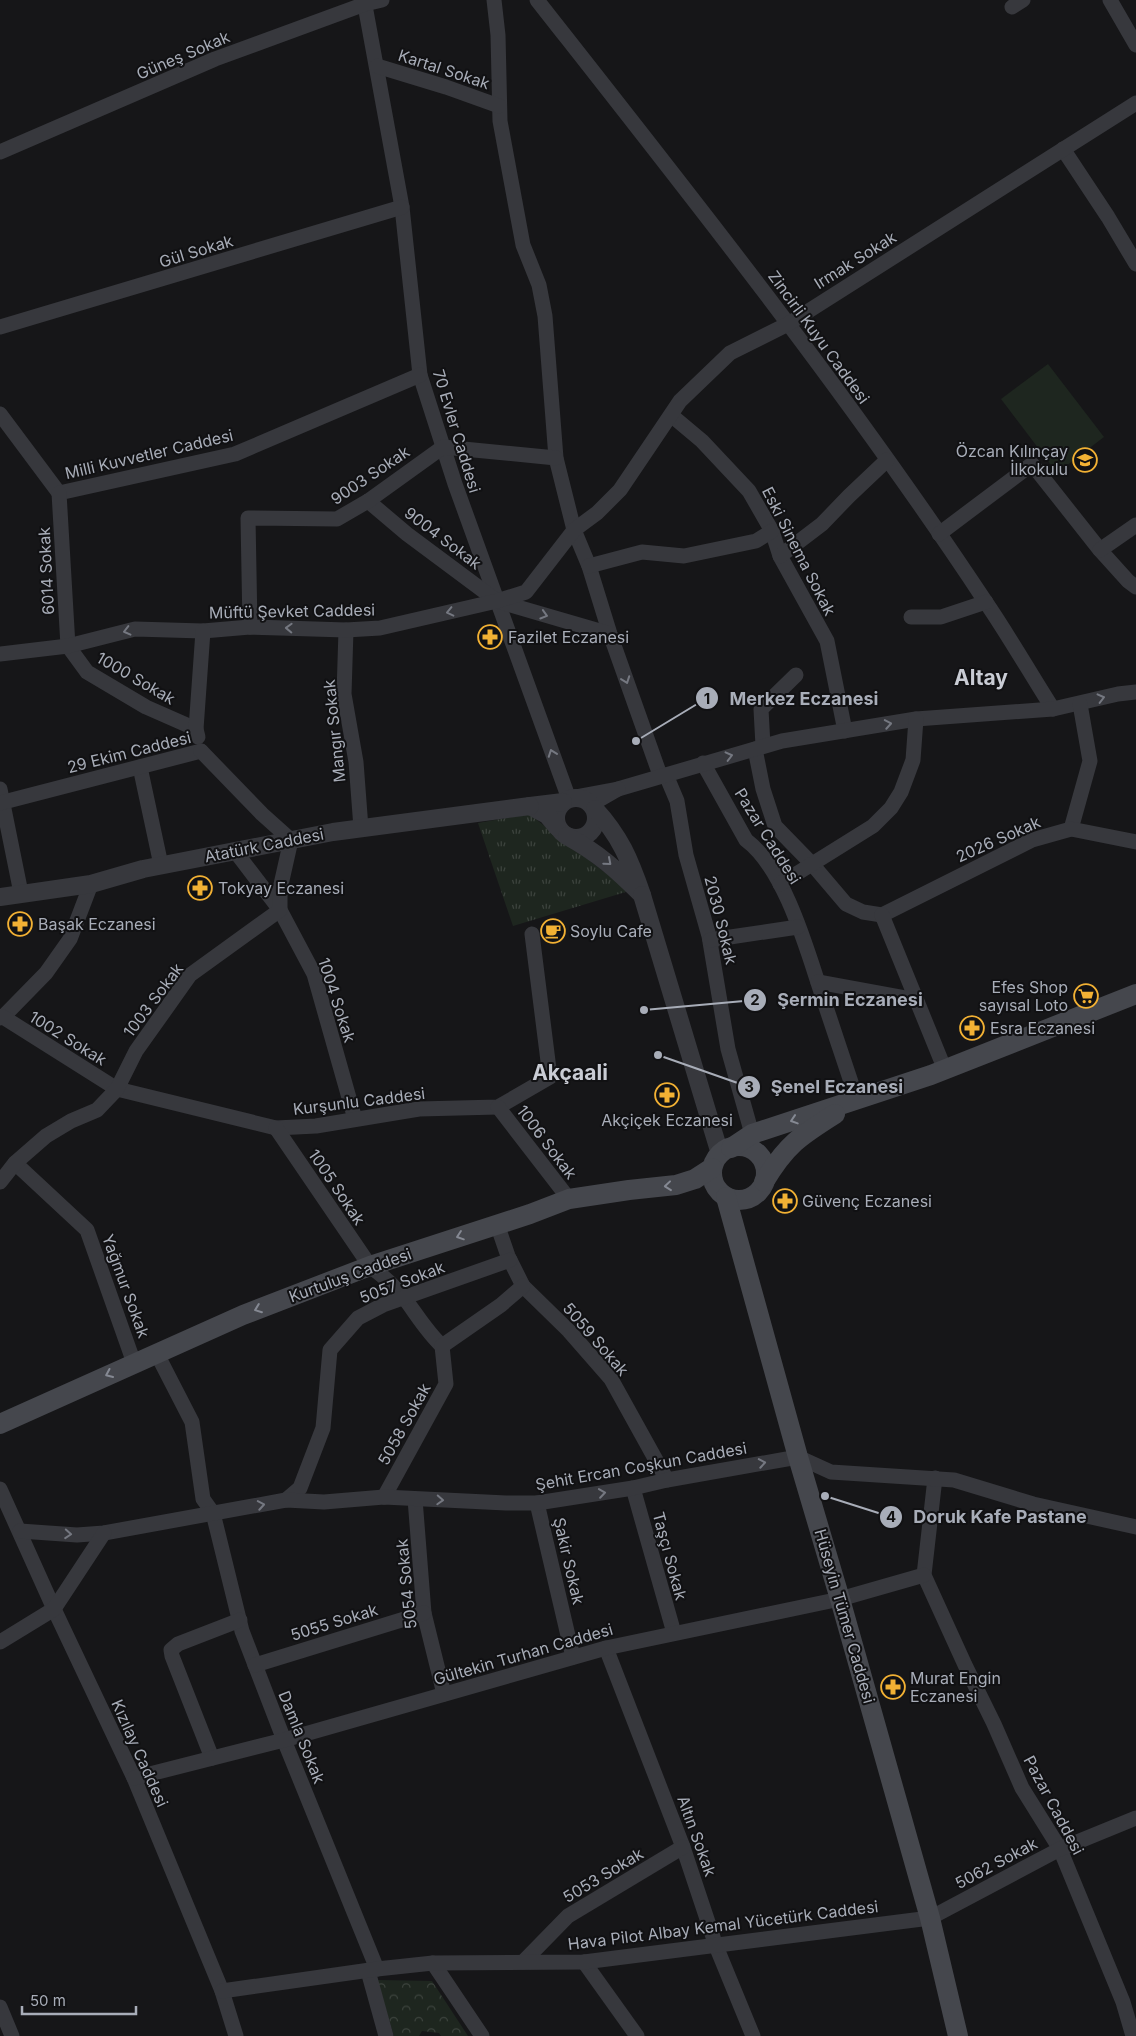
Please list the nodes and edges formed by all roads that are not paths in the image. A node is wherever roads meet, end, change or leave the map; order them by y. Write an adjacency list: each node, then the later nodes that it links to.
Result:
1 (382, 0): 5 (street, Güneş Sokak)
2 (494, 0): 9 (street, 2030 Sokak)
3 (537, 0): 14 (street, Zincirli Kuyu Caddesi)
4 (1110, 0): 6 (street)
5 (365, 2): 7 (street, 70 Evler Caddesi); 11 (street, Güneş Sokak)
6 (1136, 45)
7 (376, 66): 9 (street, Kartal Sokak); 12 (street, 70 Evler Caddesi)
8 (1136, 103): 10 (street, Irmak Sokak)
9 (500, 106): 20 (street, 2030 Sokak)
10 (1063, 149): 13 (street); 14 (street, Irmak Sokak)
11 (0, 152)
12 (402, 207): 15 (street, Gül Sokak); 16 (street, 70 Evler Caddesi)
13 (1136, 264)
14 (788, 324): 18 (street, Irmak Sokak); 21 (street, Zincirli Kuyu Caddesi)
15 (0, 327)
16 (420, 375): 19 (street, 70 Evler Caddesi); 22 (street, Milli Kuvvetler Caddesi)
17 (0, 414): 22 (street, Milli Kuvvetler Caddesi)
18 (671, 414): 25 (street, Irmak Sokak); 26 (street, Eski Sinema Sokak)
19 (443, 447): 20 (street); 23 (street, 9003 Sokak); 32 (street, 70 Evler Caddesi)
20 (556, 458): 25 (street, 2030 Sokak)
21 (888, 460): 27 (street, Zincirli Kuyu Caddesi); 29 (street)
22 (59, 493): 39 (street, 6014 Sokak)
23 (368, 501): 32 (street, 9004 Sokak); 35 (street, 9003 Sokak)
24 (1136, 526): 28 (street)
25 (574, 530): 30 (street, 2030 Sokak); 32 (street, Irmak Sokak)
26 (772, 531): 29 (street, Eski Sinema Sokak); 30 (street)
27 (939, 534): 28 (street); 33 (street, Zincirli Kuyu Caddesi)
28 (1100, 550): 31 (street)
29 (780, 556): 47 (street, Eski Sinema Sokak)
30 (589, 566): 38 (street, 2030 Sokak)
31 (1136, 587)
32 (497, 601): 37 (street, Müftü Şevket Caddesi, one-way to 37); 38 (street, Müftü Şevket Caddesi, one-way to 38); 55 (street, 70 Evler Caddesi, one-way to 32)
33 (986, 602): 34 (street); 44 (street, Zincirli Kuyu Caddesi)
34 (911, 618)
35 (250, 627): 36 (street, Müftü Şevket Caddesi); 37 (street, Müftü Şevket Caddesi, one-way to 35)
36 (203, 630): 39 (street, Müftü Şevket Caddesi, one-way to 39); 46 (street)
37 (346, 630): 58 (street, Mangır Sokak)
38 (610, 634): 52 (street, 2030 Sokak, one-way to 52)
39 (68, 646): 40 (street, Müftü Şevket Caddesi); 46 (street, 1000 Sokak)
40 (0, 654)
41 (796, 675): 48 (street)
42 (1136, 692): 43 (street, one-way to 42)
43 (1080, 704): 44 (street); 59 (street)
44 (1053, 709): 45 (street)
45 (916, 719): 47 (street, one-way to 45); 64 (street)
46 (196, 729): 49 (street)
47 (846, 731): 48 (street)
48 (759, 748): 50 (street, one-way to 48); 64 (street)
49 (201, 751): 51 (street, 29 Ekim Caddesi); 61 (street, 29 Ekim Caddesi)
50 (703, 763): 52 (street); 67 (street, Pazar Caddesi)
51 (140, 767): 54 (street, 29 Ekim Caddesi); 65 (street)
52 (663, 775): 53 (street); 75 (street, 2030 Sokak)
53 (618, 789): 55 (street); 57 (street)
54 (1, 798): 68 (street)
55 (569, 799): 56 (street, Atatürk Caddesi); 57 (street); 60 (street)
56 (530, 806): 58 (street, Atatürk Caddesi); 60 (street)
57 (593, 807): 60 (street); 69 (street)
58 (361, 828): 61 (street, Atatürk Caddesi)
59 (1071, 828): 62 (street, 2026 Sokak); 72 (street, 2026 Sokak)
60 (562, 832): 69 (street, one-way to 69)
61 (291, 840): 63 (street, Atatürk Caddesi); 71 (street)
62 (1136, 842)
63 (235, 851): 65 (street, Atatürk Caddesi); 71 (street, 1004 Sokak)
64 (812, 864): 67 (street); 72 (street)
65 (161, 865): 66 (street, Atatürk Caddesi)
66 (91, 884): 68 (street, Atatürk Caddesi); 79 (street)
67 (780, 884): 73 (street, Pazar Caddesi)
68 (21, 893): 70 (street, Atatürk Caddesi)
69 (642, 895): 87 (street)
70 (0, 897)
71 (280, 910): 81 (street, 1003 Sokak); 84 (street, 1004 Sokak)
72 (882, 915): 78 (street)
73 (798, 927): 75 (street); 76 (street, Pazar Caddesi)
74 (532, 934): 83 (street, Kurşunlu Caddesi)
75 (710, 940): 86 (street, 2030 Sokak)
76 (818, 982): 78 (street); 82 (street, Pazar Caddesi)
77 (1136, 994): 80 (main road)
78 (916, 1000): 80 (street)
79 (1, 1018): 81 (street, 1002 Sokak)
80 (946, 1070): 82 (main road)
81 (116, 1089): 85 (street, Kurşunlu Caddesi); 88 (street)
82 (857, 1100): 86 (main road, Kurtuluş Caddesi, one-way to 86); 90 (main road)
83 (498, 1107): 84 (street, Kurşunlu Caddesi); 92 (street, 1006 Sokak)
84 (355, 1119): 85 (street, Kurşunlu Caddesi)
85 (276, 1128): 96 (street, 1005 Sokak)
86 (752, 1134): 87 (main road, Kurtuluş Caddesi)
87 (721, 1157): 90 (main road); 91 (main road); 92 (main road, Kurtuluş Caddesi, one-way to 92)
88 (15, 1163): 89 (street); 101 (street, Yağmur Sokak)
89 (0, 1182)
90 (759, 1189): 91 (main road); 94 (main road)
91 (726, 1197): 94 (main road, Hüseyin Tümer Caddesi)
92 (568, 1199): 93 (main road, Kurtuluş Caddesi)
93 (497, 1224): 95 (street, 5059 Sokak); 96 (main road, Kurtuluş Caddesi, one-way to 96)
94 (742, 1257): 103 (main road, Hüseyin Tümer Caddesi)
95 (510, 1260): 97 (street, 5059 Sokak); 98 (street, 5057 Sokak)
96 (370, 1266): 98 (street, 1005 Sokak); 100 (main road, Kurtuluş Caddesi, one-way to 100)
97 (523, 1286): 99 (street); 105 (street, 5059 Sokak)
98 (404, 1298): 99 (street, 1005 Sokak); 110 (street, 5057 Sokak)
99 (442, 1346): 108 (street, 5058 Sokak)
100 (157, 1354): 101 (main road, Kurtuluş Caddesi); 112 (street, Yağmur Sokak)
101 (134, 1363): 102 (main road, Kurtuluş Caddesi, one-way to 102)
102 (0, 1424)
103 (798, 1457): 104 (street); 105 (street, Şehit Ercan Coşkun Caddesi, one-way to 103); 117 (main road, Hüseyin Tümer Caddesi)
104 (935, 1478): 113 (street); 116 (street)
105 (666, 1480): 106 (street, Şehit Ercan Coşkun Caddesi)
106 (634, 1488): 111 (street, Şehit Ercan Coşkun Caddesi, one-way to 106); 121 (street, Taşçı Sokak)
107 (0, 1489): 114 (street, Kızılay Caddesi)
108 (384, 1496): 109 (street, Şehit Ercan Coşkun Caddesi); 110 (street, Şehit Ercan Coşkun Caddesi)
109 (415, 1499): 111 (street, Şehit Ercan Coşkun Caddesi, one-way to 111); 119 (street, 5054 Sokak)
110 (286, 1500): 112 (street, Şehit Ercan Coşkun Caddesi, one-way to 110)
111 (537, 1502): 124 (street, Şakir Sokak)
112 (213, 1513): 115 (street, Şehit Ercan Coşkun Caddesi); 120 (street, Damla Sokak)
113 (1136, 1527)
114 (20, 1531): 115 (street, Şehit Ercan Coşkun Caddesi, one-way to 115); 118 (street, Kızılay Caddesi)
115 (104, 1533): 118 (street)
116 (924, 1575): 117 (street, Gültekin Turhan Caddesi); 132 (street, Pazar Caddesi)
117 (840, 1599): 121 (street, Gültekin Turhan Caddesi); 133 (main road, Hüseyin Tümer Caddesi)
118 (54, 1609): 122 (street); 129 (street, Kızılay Caddesi)
119 (424, 1613): 125 (street, 5055 Sokak); 126 (street, 5054 Sokak)
120 (240, 1620): 125 (street, Damla Sokak); 128 (street)
121 (674, 1633): 123 (street, Gültekin Turhan Caddesi)
122 (0, 1642)
123 (606, 1648): 124 (street, Gültekin Turhan Caddesi); 131 (street, Altın Sokak)
124 (573, 1657): 126 (street, Gültekin Turhan Caddesi)
125 (255, 1664): 127 (street, Damla Sokak)
126 (444, 1694): 127 (street, Gültekin Turhan Caddesi)
127 (284, 1740): 128 (street, Gültekin Turhan Caddesi); 138 (street, Damla Sokak)
128 (212, 1758): 129 (street, Gültekin Turhan Caddesi)
129 (134, 1778): 139 (street, Kızılay Caddesi)
130 (1136, 1818): 132 (street, 5062 Sokak)
131 (683, 1847): 134 (street, Altın Sokak); 135 (street, 5053 Sokak)
132 (1060, 1849): 133 (street, 5062 Sokak); 148 (street, Pazar Caddesi)
133 (930, 1918): 134 (street, Hava Pilot Albay Kemal Yücetürk Caddesi); 147 (main road, Hüseyin Tümer Caddesi)
134 (716, 1946): 136 (street, Hava Pilot Albay Kemal Yücetürk Caddesi); 146 (street, Altın Sokak)
135 (524, 1961): 136 (street, Hava Pilot Albay Kemal Yücetürk Caddesi); 137 (street, Hava Pilot Albay Kemal Yücetürk Caddesi)
136 (584, 1962): 145 (street)
137 (433, 1963): 138 (street, Hava Pilot Albay Kemal Yücetürk Caddesi); 144 (street)
138 (372, 1970): 139 (street, Hava Pilot Albay Kemal Yücetürk Caddesi); 143 (street, Damla Sokak)
139 (222, 1991): 142 (street, Kızılay Caddesi)
140 (0, 2007): 141 (street)
141 (12, 2036)
142 (236, 2036)
143 (386, 2036)
144 (482, 2036)
145 (637, 2036)
146 (753, 2036)
147 (958, 2036)
148 (1134, 2036)

